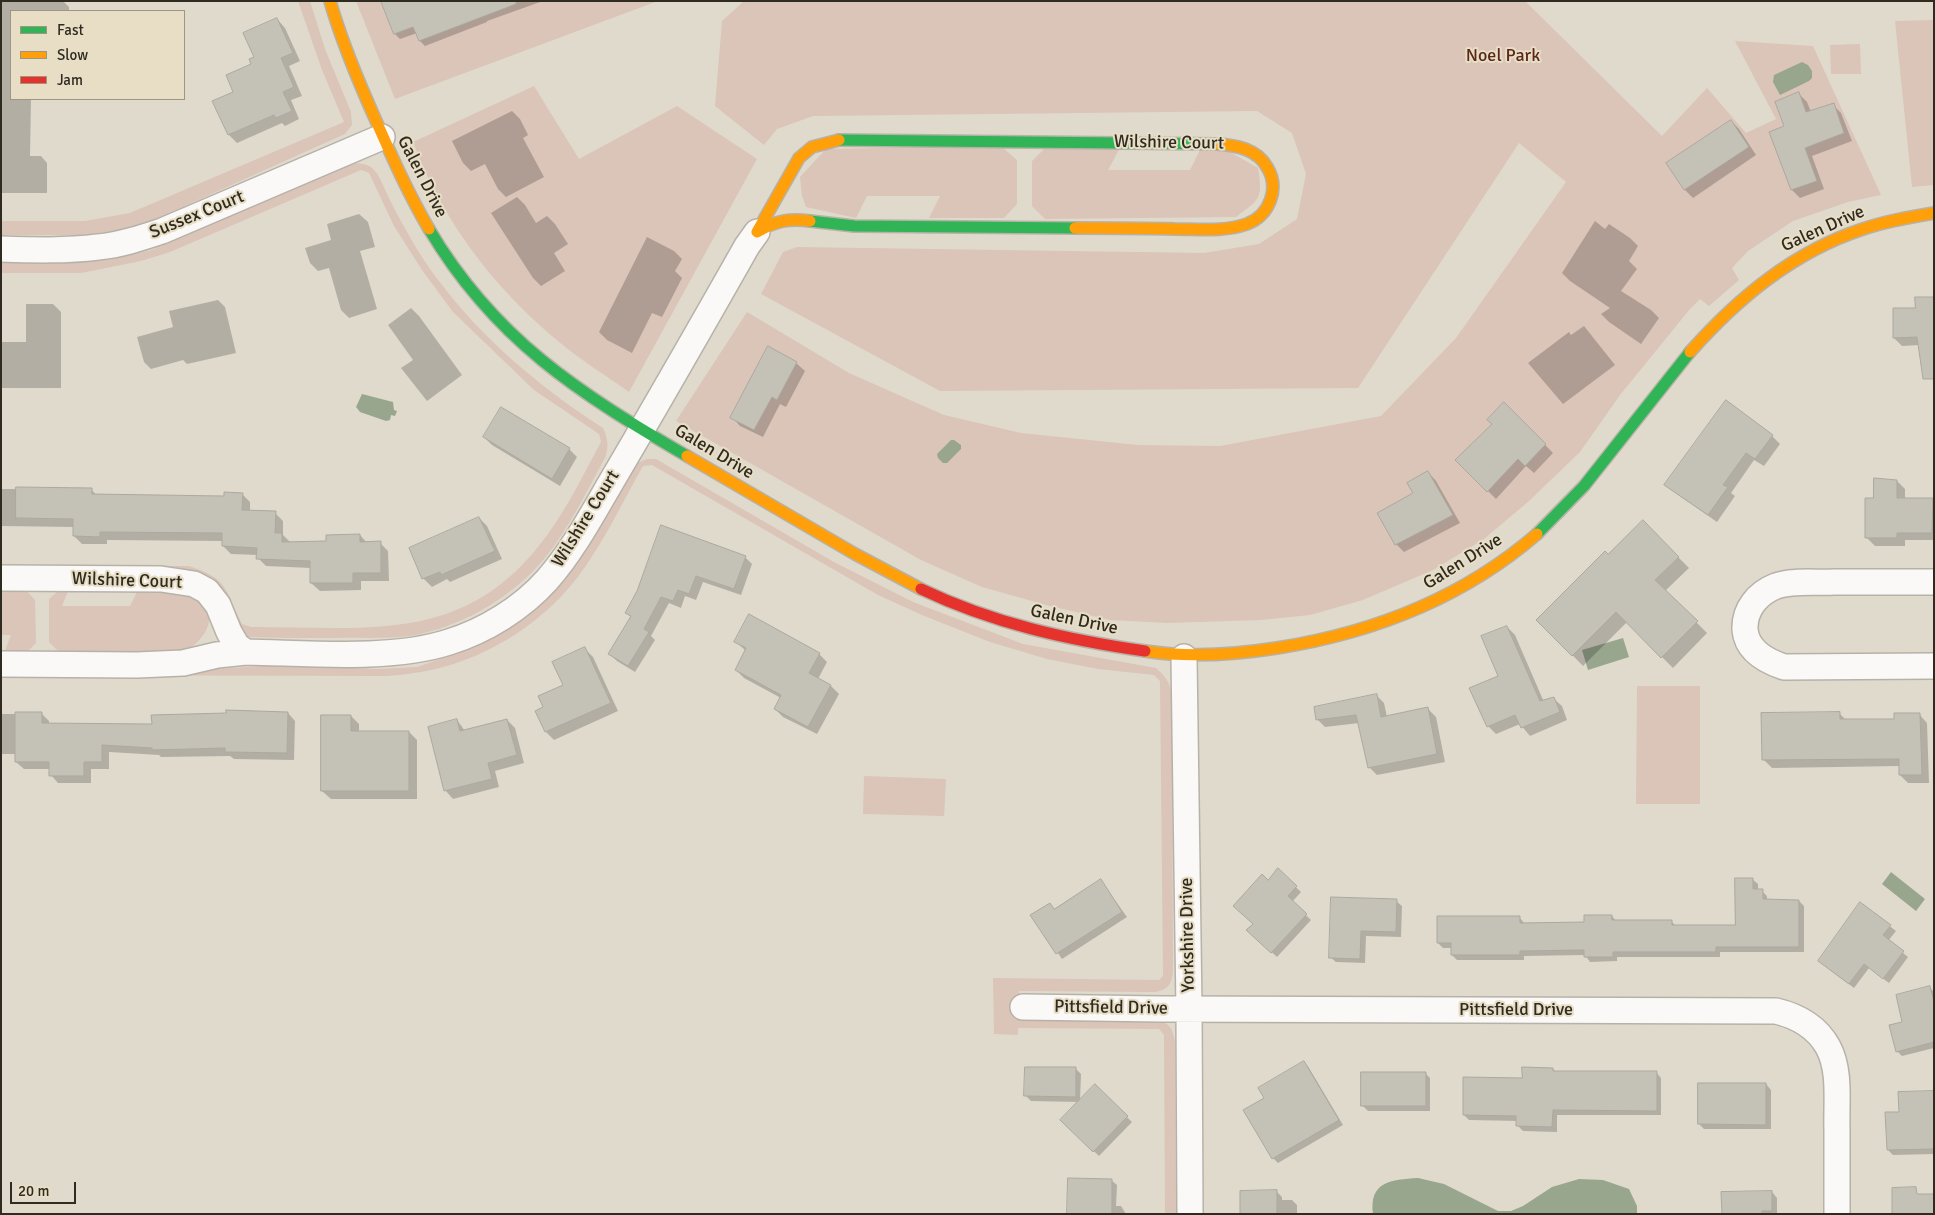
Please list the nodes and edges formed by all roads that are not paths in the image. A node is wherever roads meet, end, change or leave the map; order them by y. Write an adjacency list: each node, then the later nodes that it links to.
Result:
1 (330, 1): 2 (street, Galen Drive)
2 (382, 137): 5 (street, Sussex Court); 6 (street, Galen Drive)
3 (1934, 213): 10 (street, Galen Drive)
4 (757, 232): 4 (street, Wilshire Court); 6 (street, Wilshire Court)
5 (1, 250)
6 (642, 430): 9 (street, Wilshire Court); 10 (street, Galen Drive)
7 (1, 578): 9 (street, Wilshire Court)
8 (1934, 582): 12 (street)
9 (246, 652): 11 (street, Wilshire Court)
10 (1184, 657): 14 (street, Yorkshire Drive)
11 (1, 664)
12 (1934, 666)
13 (1022, 1007): 14 (street, Pittsfield Drive)
14 (1189, 1009): 15 (street, Yorkshire Drive); 16 (street, Pittsfield Drive)
15 (1190, 1214)
16 (1838, 1214)

